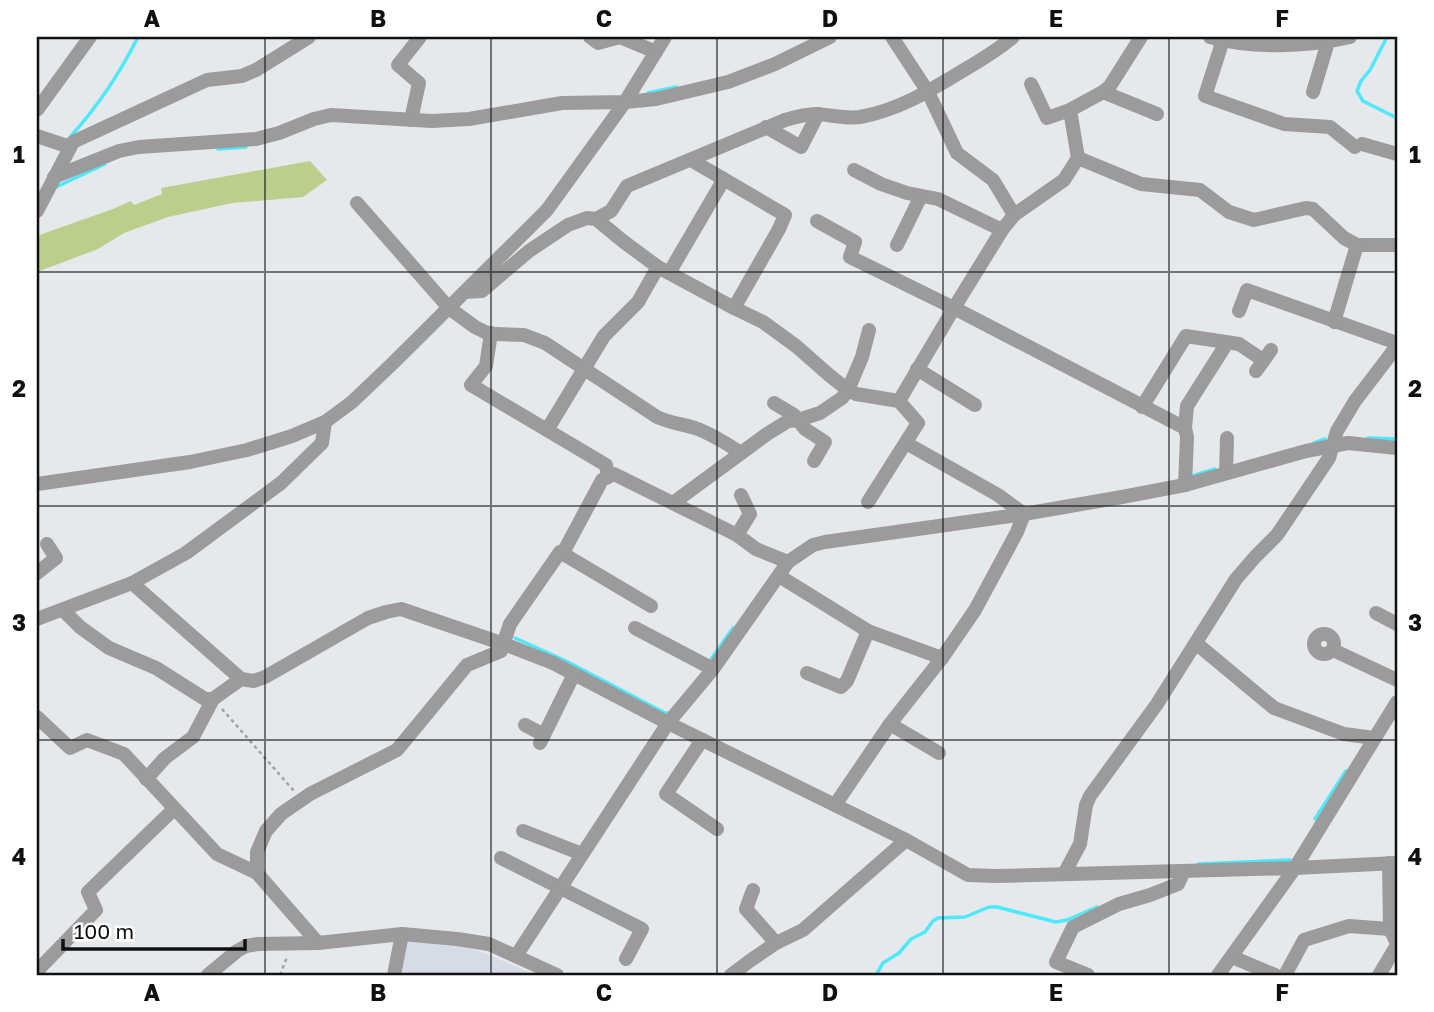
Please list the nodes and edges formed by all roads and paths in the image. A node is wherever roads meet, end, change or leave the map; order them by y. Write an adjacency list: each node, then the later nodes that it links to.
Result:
1 (90, 37): 20 (street)
2 (309, 37): 27 (street)
3 (420, 37): 24 (street)
4 (590, 37): 14 (street)
5 (665, 37): 14 (street)
6 (830, 37): 19 (street)
7 (892, 37): 16 (street)
8 (1013, 37): 16 (street)
9 (1141, 37): 17 (street)
10 (1347, 37): 13 (street)
11 (1217, 39): 12 (street); 28 (street)
12 (1256, 39): 13 (street)
13 (1328, 42): 18 (street)
14 (656, 52): 19 (street)
15 (1031, 84): 21 (street)
16 (928, 92): 22 (street); 37 (street)
17 (1103, 92): 21 (street); 23 (street)
18 (1313, 92)
19 (625, 102): 24 (street); 45 (street)
20 (37, 110)
21 (1070, 110): 29 (street)
22 (818, 114): 25 (street); 25 (street)
23 (1157, 114)
24 (411, 120): 33 (street)
25 (766, 127): 30 (street)
26 (37, 136): 27 (street)
27 (70, 147): 33 (street)
28 (1397, 153)
29 (1078, 158): 37 (street); 42 (street)
30 (691, 160): 32 (street); 38 (street)
31 (854, 170): 34 (street)
32 (724, 179): 44 (street); 48 (street)
33 (49, 186): 36 (street)
34 (921, 196): 40 (street); 41 (street)
35 (358, 203): 46 (street)
36 (37, 211)
37 (1014, 215): 40 (street)
38 (596, 219): 44 (street); 45 (street)
39 (817, 221): 47 (street)
40 (1002, 230): 47 (street)
41 (897, 245)
42 (1357, 245): 43 (street); 50 (street)
43 (1397, 245)
44 (664, 270): 48 (street); 57 (street)
45 (465, 292): 46 (street)
46 (449, 308): 52 (street); 64 (street)
47 (954, 308): 56 (street); 62 (street)
48 (734, 309): 58 (street)
49 (1239, 312): 50 (street)
50 (1334, 322): 54 (street)
51 (869, 330): 58 (street)
52 (491, 333): 57 (street); 66 (street)
53 (1227, 343): 55 (street); 62 (street); 65 (street)
54 (1397, 345): 69 (street)
55 (1263, 360)
56 (917, 369): 59 (street); 61 (street)
57 (584, 370): 66 (street); 71 (street)
58 (848, 390): 59 (street); 63 (street)
59 (899, 401): 68 (street)
60 (774, 403): 63 (street)
61 (975, 405)
62 (1142, 407): 65 (street)
63 (798, 420): 71 (street); 72 (street)
64 (325, 422): 75 (street); 87 (street)
65 (1185, 428): 76 (street)
66 (547, 430): 74 (street)
67 (1227, 438): 73 (street)
68 (906, 443): 78 (street); 80 (street)
69 (1334, 445): 70 (street); 73 (street); 96 (street)
70 (1397, 447)
71 (741, 453): 79 (street)
72 (814, 461)
73 (1226, 474): 76 (street)
74 (608, 477): 79 (street); 83 (street)
75 (37, 484)
76 (1185, 485): 80 (street)
77 (741, 495): 81 (street)
78 (869, 502)
79 (673, 503): 81 (street)
80 (1024, 514): 84 (street); 98 (street)
81 (737, 535): 84 (street)
82 (47, 544): 85 (street)
83 (559, 552): 88 (street); 95 (street)
84 (789, 562): 86 (street)
85 (37, 573)
86 (779, 576): 94 (street); 99 (street)
87 (132, 583): 89 (street); 102 (street)
88 (651, 606)
89 (63, 610): 91 (street); 104 (street)
90 (1376, 613): 92 (street)
91 (38, 615)
92 (1397, 624)
93 (635, 628): 99 (street)
94 (868, 631): 98 (street); 100 (street)
95 (504, 644): 101 (street); 102 (street); 114 (street)
96 (1197, 644): 110 (street); 126 (street)
97 (1333, 650): 103 (street)
98 (942, 658): 108 (street)
99 (708, 666): 107 (street)
100 (807, 673)
101 (574, 674): 107 (street); 109 (street)
102 (241, 679): 104 (street)
103 (1397, 680)
104 (213, 699): 113 (street); 114 (path)
105 (1397, 702): 110 (street)
106 (37, 717): 113 (street)
107 (668, 723): 111 (street); 120 (street)
108 (890, 724): 112 (street); 115 (street)
109 (525, 726)
110 (1370, 737): 123 (street)
111 (702, 740): 115 (street); 117 (street)
112 (939, 753)
113 (146, 779): 116 (street)
114 (302, 800): 125 (street)
115 (835, 805): 119 (street)
116 (174, 809): 125 (street); 138 (street)
117 (717, 829)
118 (523, 831): 120 (street)
119 (906, 840): 126 (street); 132 (street)
120 (582, 854): 127 (street)
121 (501, 858): 127 (street)
122 (1393, 863): 123 (street); 129 (street)
123 (1295, 868): 124 (street); 136 (street)
124 (1184, 871): 126 (street); 144 (street)
125 (257, 873): 131 (street)
126 (1064, 874)
127 (562, 887): 135 (street); 137 (street)
128 (753, 890): 132 (street)
129 (1390, 929): 134 (street); 147 (street)
130 (402, 934): 131 (street); 135 (street); 141 (street)
131 (318, 943): 133 (street)
132 (776, 943): 143 (street)
133 (292, 944): 139 (street); 140 (path)
134 (1397, 944): 148 (street)
135 (516, 956): 142 (street)
136 (1232, 957): 145 (street); 146 (street)
137 (626, 960)
138 (38, 973)
139 (208, 975)
140 (280, 975)
141 (394, 975)
142 (557, 975)
143 (731, 975)
144 (1087, 975)
145 (1218, 975)
146 (1275, 975)
147 (1285, 975)
148 (1380, 975)

